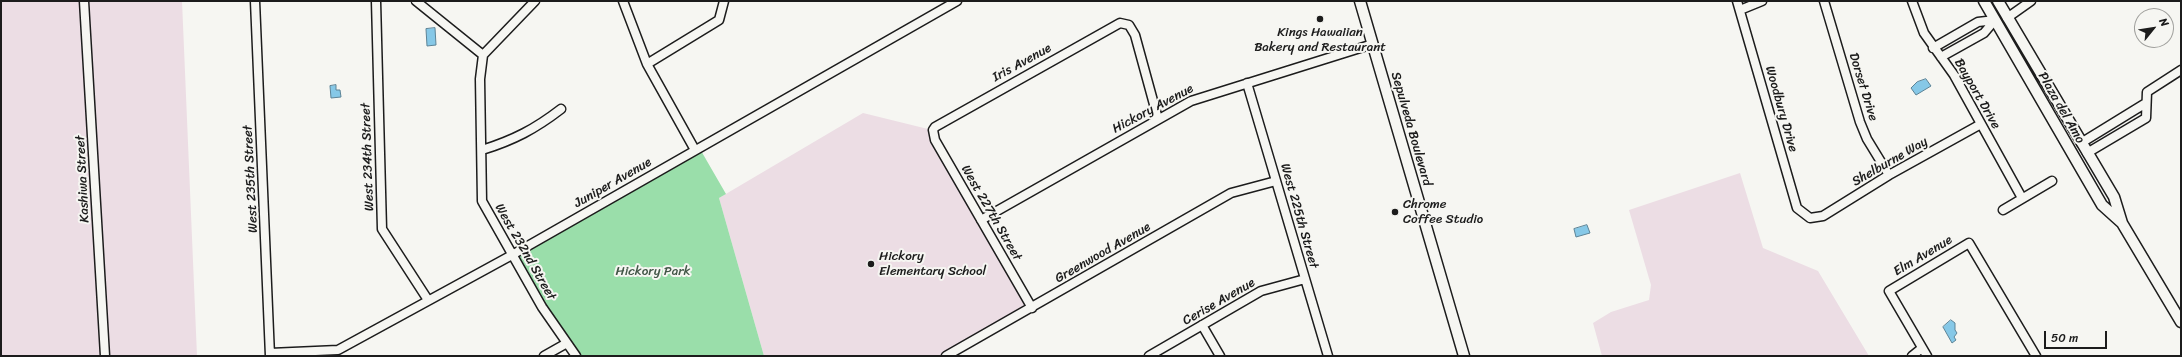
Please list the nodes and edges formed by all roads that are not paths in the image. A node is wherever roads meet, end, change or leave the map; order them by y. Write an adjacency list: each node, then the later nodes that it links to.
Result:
1 (84, 1): 57 (street, Kashiwa Street)
2 (255, 1): 56 (street, West 235th Street)
3 (376, 1): 50 (street, West 234th Street)
4 (416, 1): 25 (street)
5 (535, 1): 25 (street)
6 (623, 1): 27 (street)
7 (724, 1): 27 (street)
8 (957, 1): 37 (street, Juniper Avenue)
9 (1360, 1): 22 (main road, Sepulveda Boulevard)
10 (1737, 1): 18 (street, Woodbury Drive)
11 (1762, 1): 18 (street)
12 (1824, 1): 40 (street, Dorset Drive)
13 (1912, 1): 24 (street, Bayport Drive)
14 (1984, 1): 20 (main road, Plaza del Amo)
15 (1998, 1): 19 (main road, Plaza del Amo)
16 (2032, 1): 19 (street)
17 (2036, 1): 19 (street)
18 (1740, 10): 45 (street, Woodbury Drive)
19 (2011, 15): 20 (main road); 35 (main road, Plaza del Amo)
20 (1996, 22): 21 (street); 23 (street); 39 (main road, Plaza del Amo)
21 (1956, 35): 23 (street); 24 (street)
22 (1373, 44): 29 (street, Hickory Avenue); 64 (main road, Sepulveda Boulevard)
23 (1962, 45): 26 (street)
24 (1933, 48): 26 (street, Bayport Drive)
25 (483, 55): 36 (street, West 232nd Street)
26 (1941, 57): 33 (street, Bayport Drive)
27 (647, 64): 37 (street)
28 (2181, 70): 30 (street)
29 (1247, 83): 32 (street, Hickory Avenue); 41 (street, West 225th Street)
30 (2146, 103): 35 (street); 38 (street)
31 (560, 109): 36 (street)
32 (1158, 119): 34 (street, Iris Avenue); 46 (street, Hickory Avenue)
33 (1981, 124): 40 (street, Shelburne Way); 43 (street, Bayport Drive)
34 (933, 130): 46 (street, West 227th Street)
35 (2081, 143): 38 (main road, Plaza del Amo)
36 (482, 150): 48 (street, West 232nd Street)
37 (695, 150): 48 (street, Juniper Avenue)
38 (2087, 153): 39 (main road); 47 (main road, Plaza del Amo)
39 (2076, 160): 47 (main road, Plaza del Amo)
40 (1888, 175): 45 (street, Shelburne Way)
41 (1276, 181): 49 (street, West 225th Street); 51 (street, Greenwood Avenue)
42 (2052, 182): 43 (street)
43 (2022, 198): 44 (street)
44 (2003, 210)
45 (1810, 218)
46 (981, 220): 51 (street, West 227th Street)
47 (2122, 223): 52 (main road, Plaza del Amo)
48 (512, 255): 50 (street, Juniper Avenue); 54 (street, West 232nd Street)
49 (1305, 279): 53 (street, Cerise Avenue); 63 (street, West 225th Street)
50 (428, 300): 56 (street, Juniper Avenue)
51 (1032, 308): 60 (street, Greenwood Avenue)
52 (2181, 322)
53 (1202, 325): 61 (street, Cerise Avenue); 62 (street)
54 (567, 342): 58 (street); 59 (street, West 232nd Street)
55 (1922, 348): 65 (street); 66 (street); 67 (street, Elm Avenue)
56 (270, 354)
57 (105, 356)
58 (544, 356)
59 (576, 356)
60 (946, 356)
61 (1149, 356)
62 (1220, 356)
63 (1328, 356)
64 (1464, 356)
65 (1912, 356)
66 (1927, 356)
67 (2036, 356)

